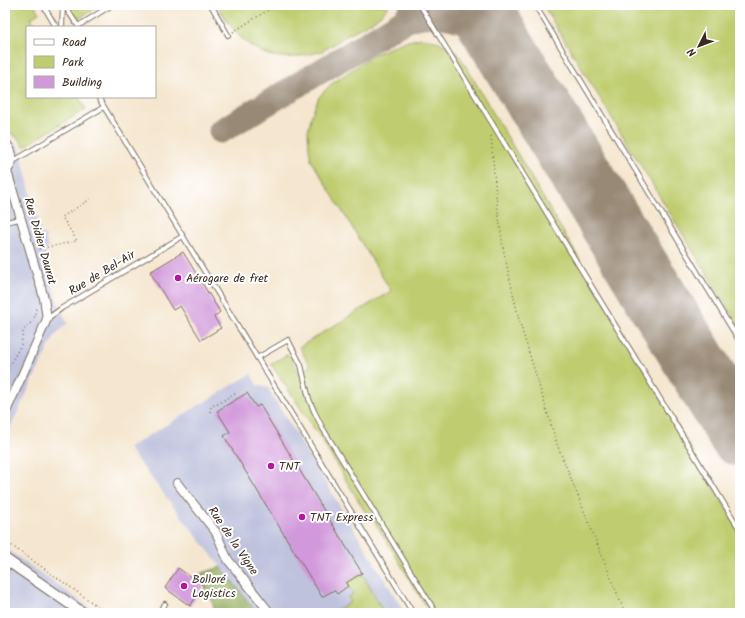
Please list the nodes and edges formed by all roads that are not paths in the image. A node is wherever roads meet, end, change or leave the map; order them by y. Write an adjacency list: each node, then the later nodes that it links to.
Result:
1 (43, 5): 7 (lane)
2 (63, 5): 3 (lane); 8 (lane)
3 (112, 5)
4 (211, 5): 9 (lane)
5 (420, 5): 23 (lane)
6 (535, 5): 19 (lane)
7 (55, 26)
8 (62, 26)
9 (228, 35)
10 (99, 98): 11 (lane)
11 (104, 106): 13 (lane); 17 (lane)
12 (5, 143): 13 (street)
13 (11, 163): 14 (street, Rue Didier Daurat)
14 (6, 171): 15 (street, Rue Didier Daurat)
15 (20, 219): 16 (lane); 18 (street, Rue Didier Daurat)
16 (5, 222)
17 (183, 236): 18 (lane, Rue de Bel-Air); 20 (lane)
18 (46, 319): 21 (street)
19 (740, 342)
20 (258, 358): 29 (lane); 30 (lane)
21 (5, 414)
22 (177, 482): 28 (street, Rue de la Vigne)
23 (740, 530)
24 (5, 559): 26 (street)
25 (165, 604): 27 (lane)
26 (83, 613)
27 (158, 613)
28 (270, 613)
29 (413, 613)
30 (436, 613)

